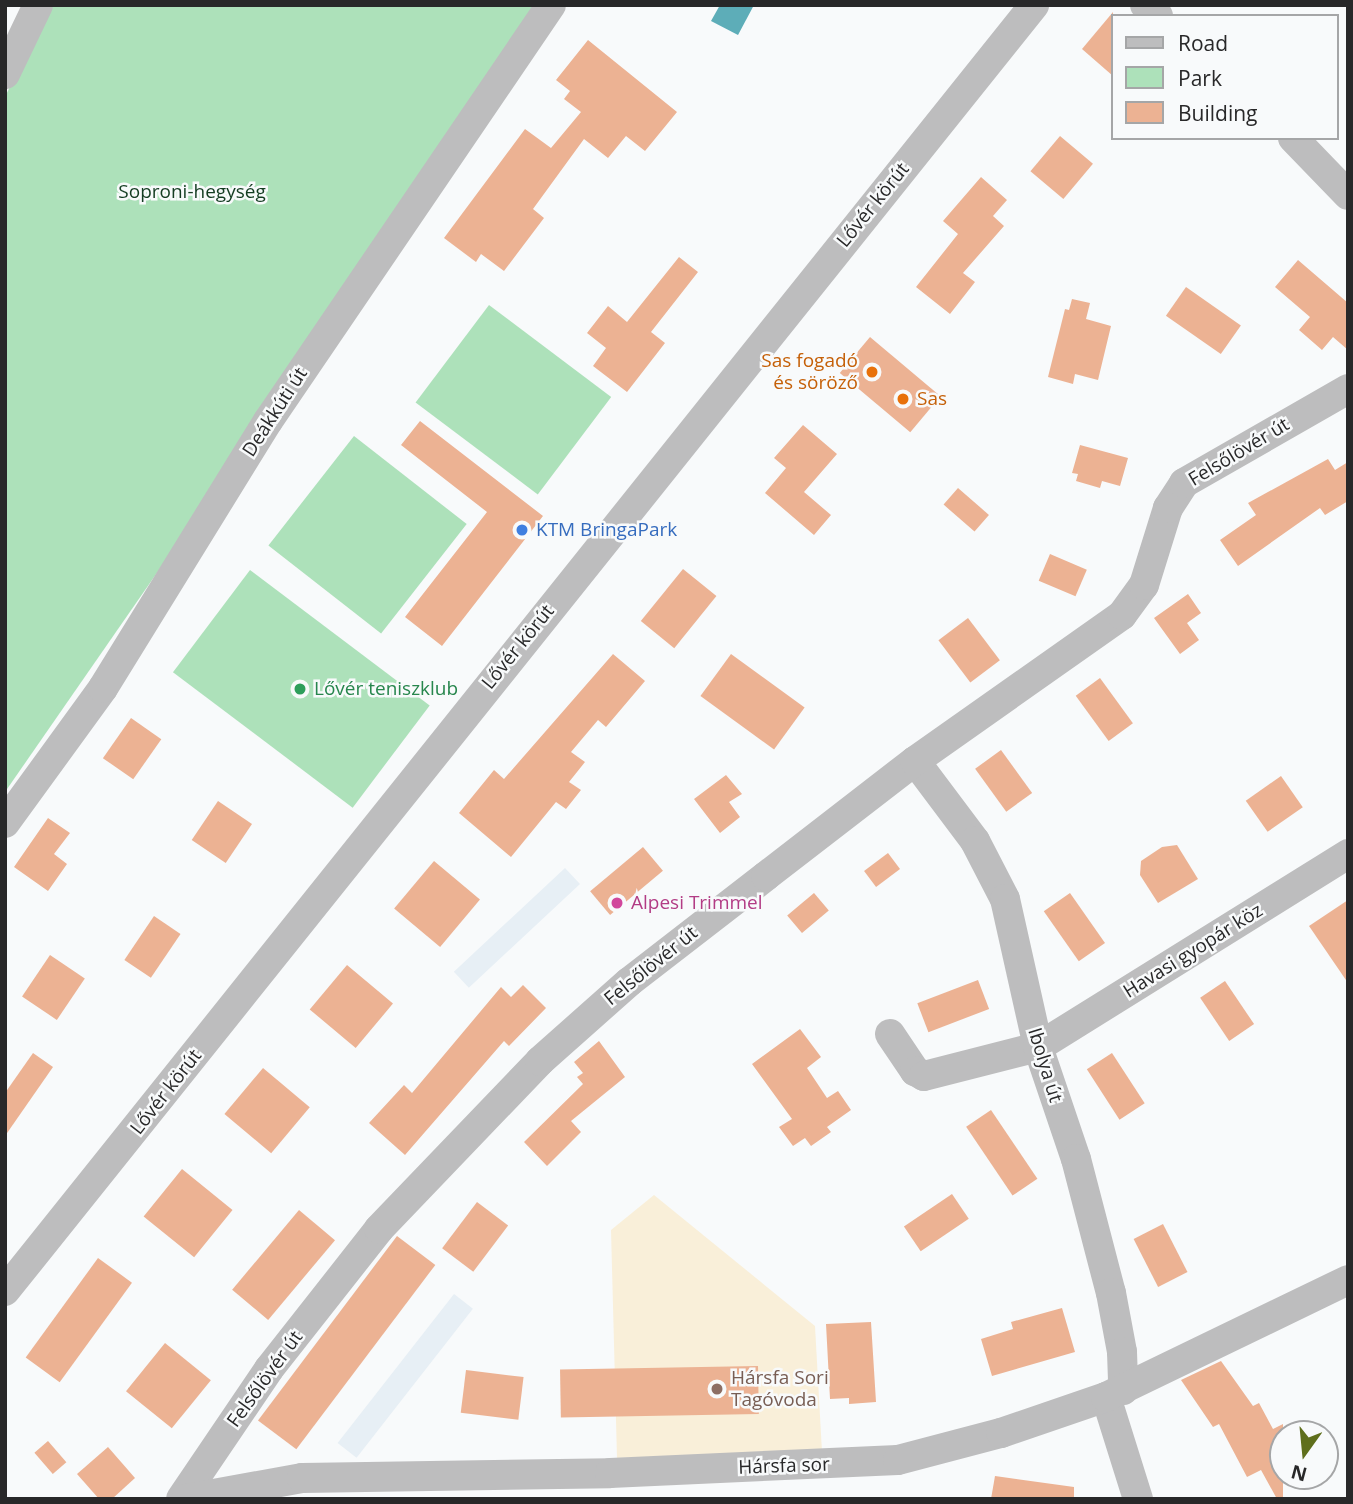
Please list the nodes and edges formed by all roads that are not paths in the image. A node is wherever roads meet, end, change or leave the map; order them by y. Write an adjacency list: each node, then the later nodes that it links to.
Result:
1 (38, 5): 4 (street)
2 (551, 5): 9 (street, Deákkúti út)
3 (1034, 5): 14 (street, Lővér körút)
4 (5, 74)
5 (1295, 140): 6 (street)
6 (1348, 195)
7 (1348, 389): 8 (street, Felsőlövér út)
8 (915, 761): 12 (street, Ibolya út); 16 (street, Felsőlövér út)
9 (5, 822)
10 (1348, 855): 12 (street, Havasi gyopár köz)
11 (890, 1034): 12 (street, Havasi gyopár köz)
12 (1038, 1047): 15 (street, Ibolya út)
13 (1348, 1280): 15 (street, Hársfa sor)
14 (5, 1292)
15 (1115, 1393): 16 (street, Hársfa sor); 17 (street, Ibolya út)
16 (184, 1499)
17 (1138, 1499)

